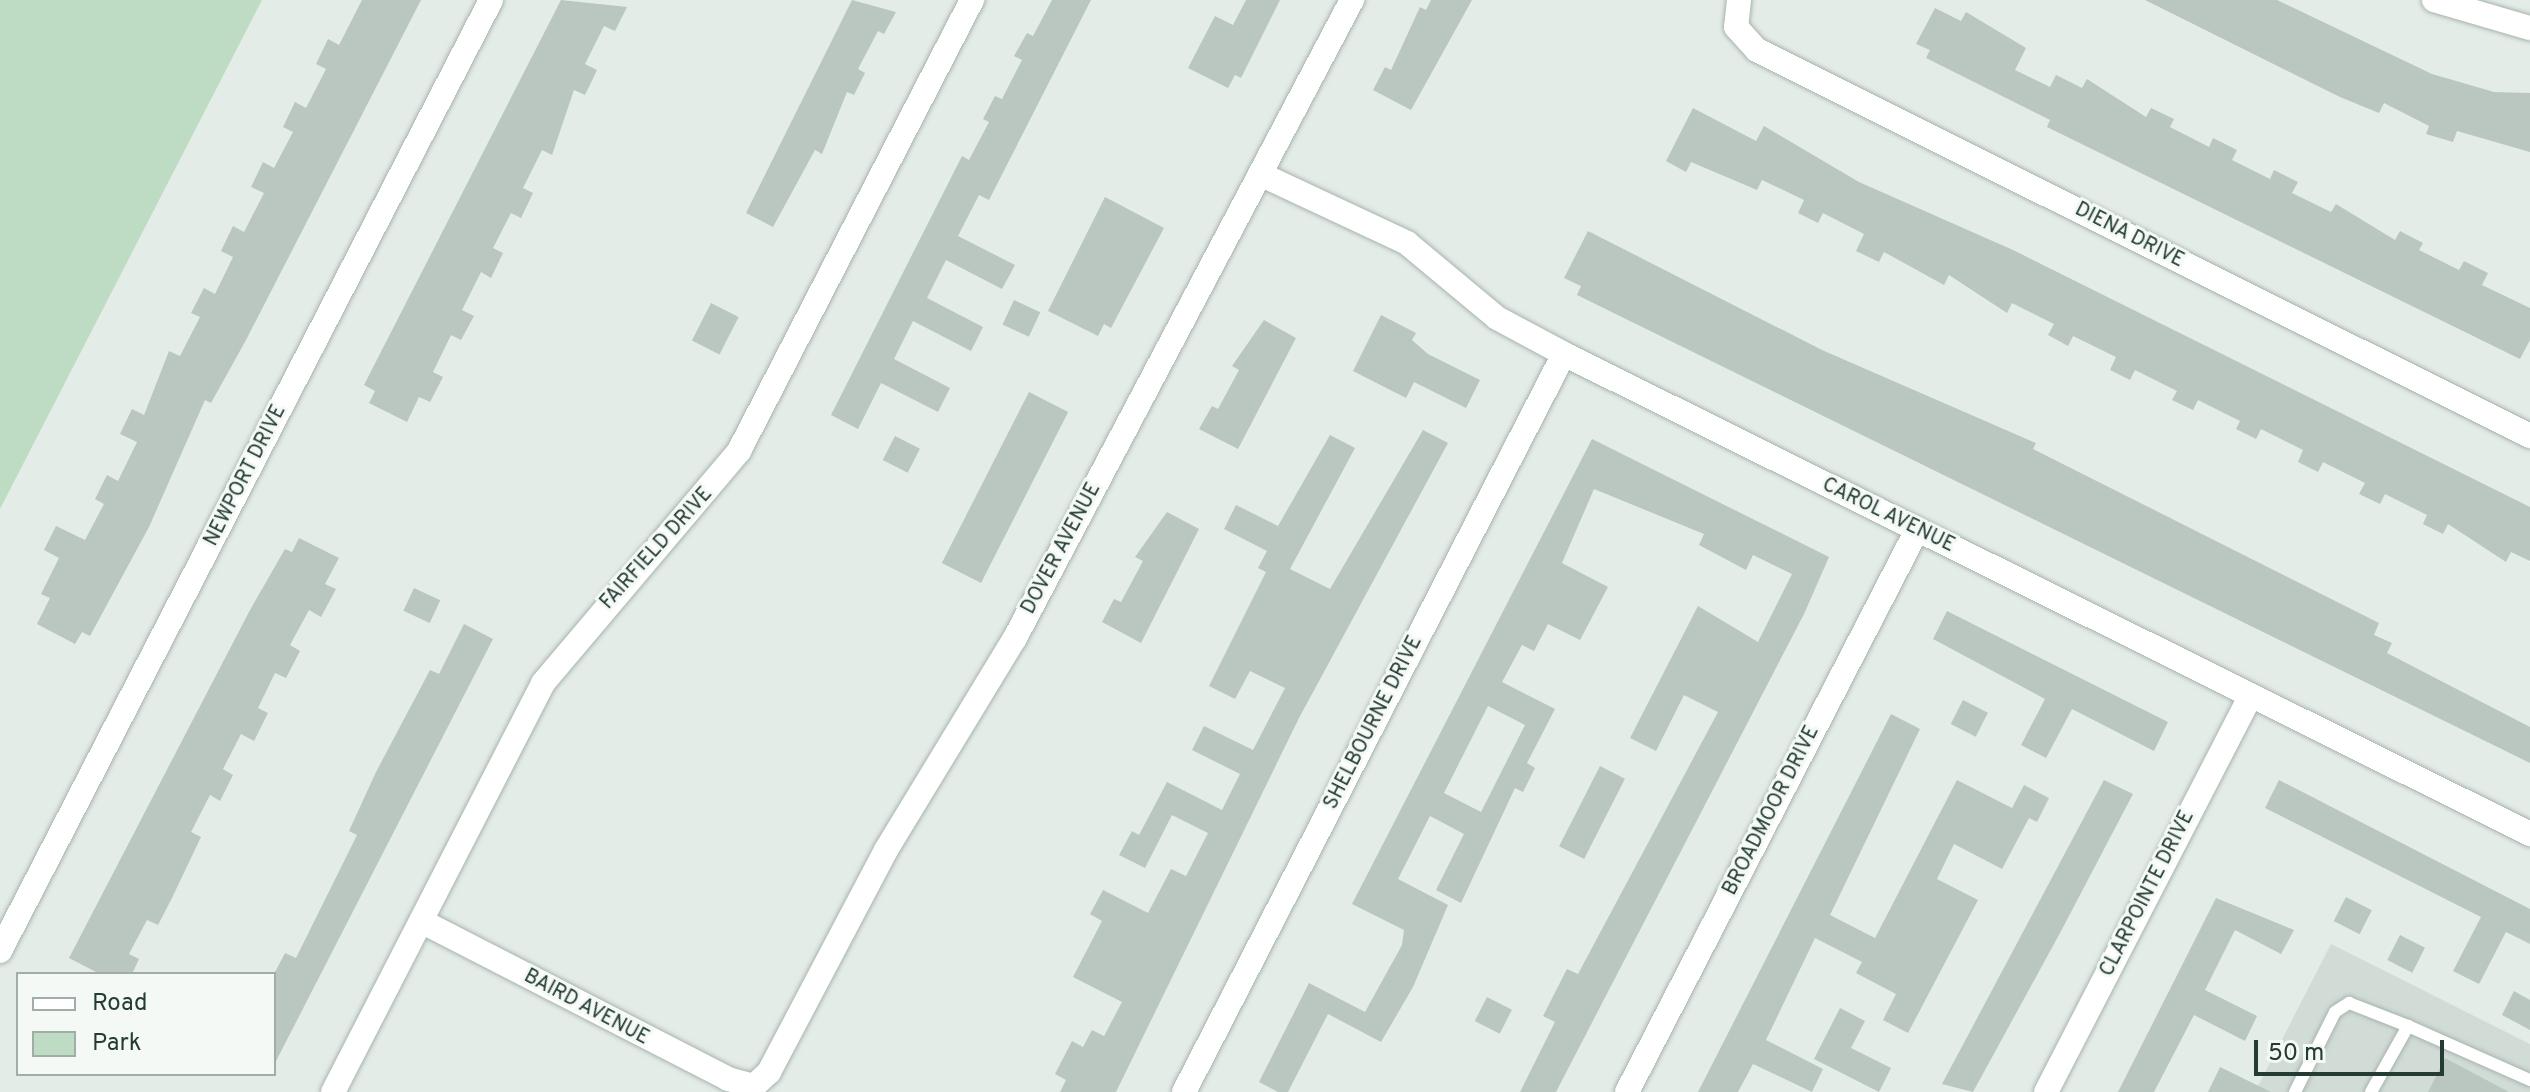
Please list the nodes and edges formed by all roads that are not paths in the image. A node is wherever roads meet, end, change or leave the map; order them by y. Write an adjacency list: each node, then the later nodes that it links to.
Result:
1 (491, 0): 14 (street, NEWPORT DRIVE)
2 (972, 0): 13 (street, FAIRFIELD DRIVE)
3 (1352, 0): 7 (street, DOVER AVENUE)
4 (1739, 0): 9 (street, DIENA DRIVE)
5 (2434, 0): 6 (street)
6 (2530, 28)
7 (1262, 175): 8 (street, CAROL AVENUE); 17 (street, DOVER AVENUE)
8 (1564, 354): 10 (street, CAROL AVENUE); 19 (street, SHELBOURNE DRIVE)
9 (2530, 436)
10 (1917, 530): 11 (street, CAROL AVENUE); 20 (street, BROADMOOR DRIVE)
11 (2250, 696): 12 (street, CAROL AVENUE); 21 (street, CLARPOINTE DRIVE)
12 (2530, 834)
13 (421, 921): 17 (street, BAIRD AVENUE); 18 (street, FAIRFIELD DRIVE)
14 (0, 951)
15 (2408, 1026): 16 (lane); 22 (lane); 23 (lane)
16 (2530, 1080)
17 (754, 1086)
18 (333, 1092)
19 (1184, 1092)
20 (1627, 1092)
21 (2046, 1092)
22 (2295, 1092)
23 (2371, 1092)

